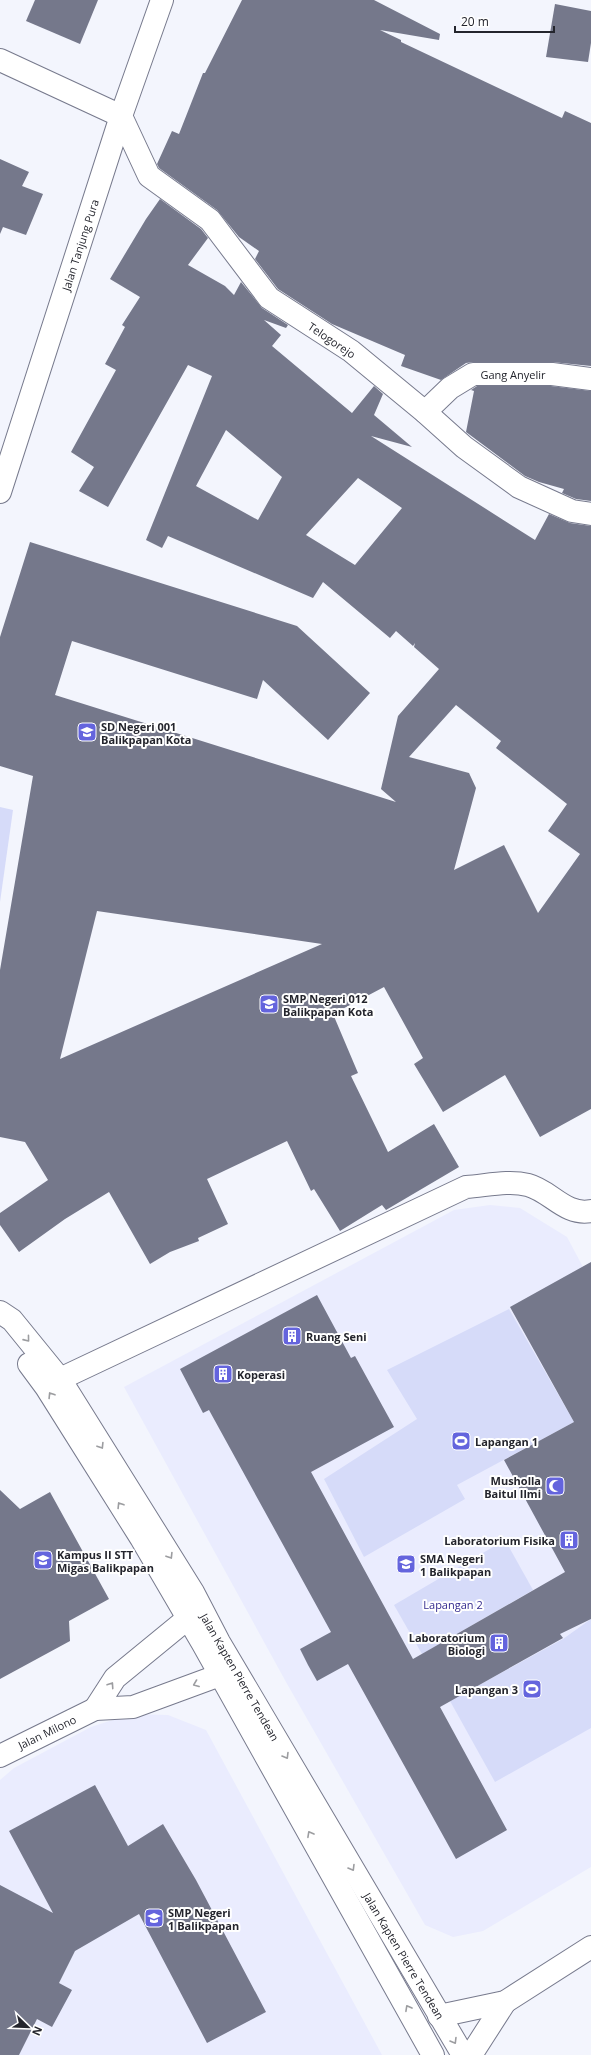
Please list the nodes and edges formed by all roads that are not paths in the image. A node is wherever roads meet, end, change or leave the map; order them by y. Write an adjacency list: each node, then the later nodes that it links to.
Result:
1 (162, 0): 3 (street, Jalan Tanjung Pura)
2 (0, 60): 3 (street)
3 (121, 116): 5 (street, Telogorejo); 6 (street, Jalan Tanjung Pura)
4 (591, 379): 5 (street, Gang Anyelir)
5 (425, 412): 7 (street, Telogorejo)
6 (0, 492)
7 (591, 514)
8 (591, 1211): 11 (street)
9 (0, 1312): 11 (street, Jalan Kapten Pierre Tendean, one-way to 11)
10 (0, 1326): 12 (street, Jalan Kapten Pierre Tendean, one-way to 10)
11 (60, 1380): 13 (street, Jalan Kapten Pierre Tendean, one-way to 13)
12 (187, 1619): 13 (street, Jalan Kapten Pierre Tendean); 15 (street, one-way to 12)
13 (210, 1641): 14 (street, Jalan Kapten Pierre Tendean); 19 (street, Jalan Kapten Pierre Tendean, one-way to 19)
14 (220, 1675): 15 (street, one-way to 15); 20 (street, Jalan Kapten Pierre Tendean, one-way to 14)
15 (95, 1709): 16 (street, Jalan Milono)
16 (0, 1756)
17 (591, 1947): 18 (street)
18 (504, 2002): 19 (street); 22 (street)
19 (439, 2016): 21 (street, Jalan Kapten Pierre Tendean, one-way to 21)
20 (433, 2055)
21 (463, 2055)
22 (471, 2055)

